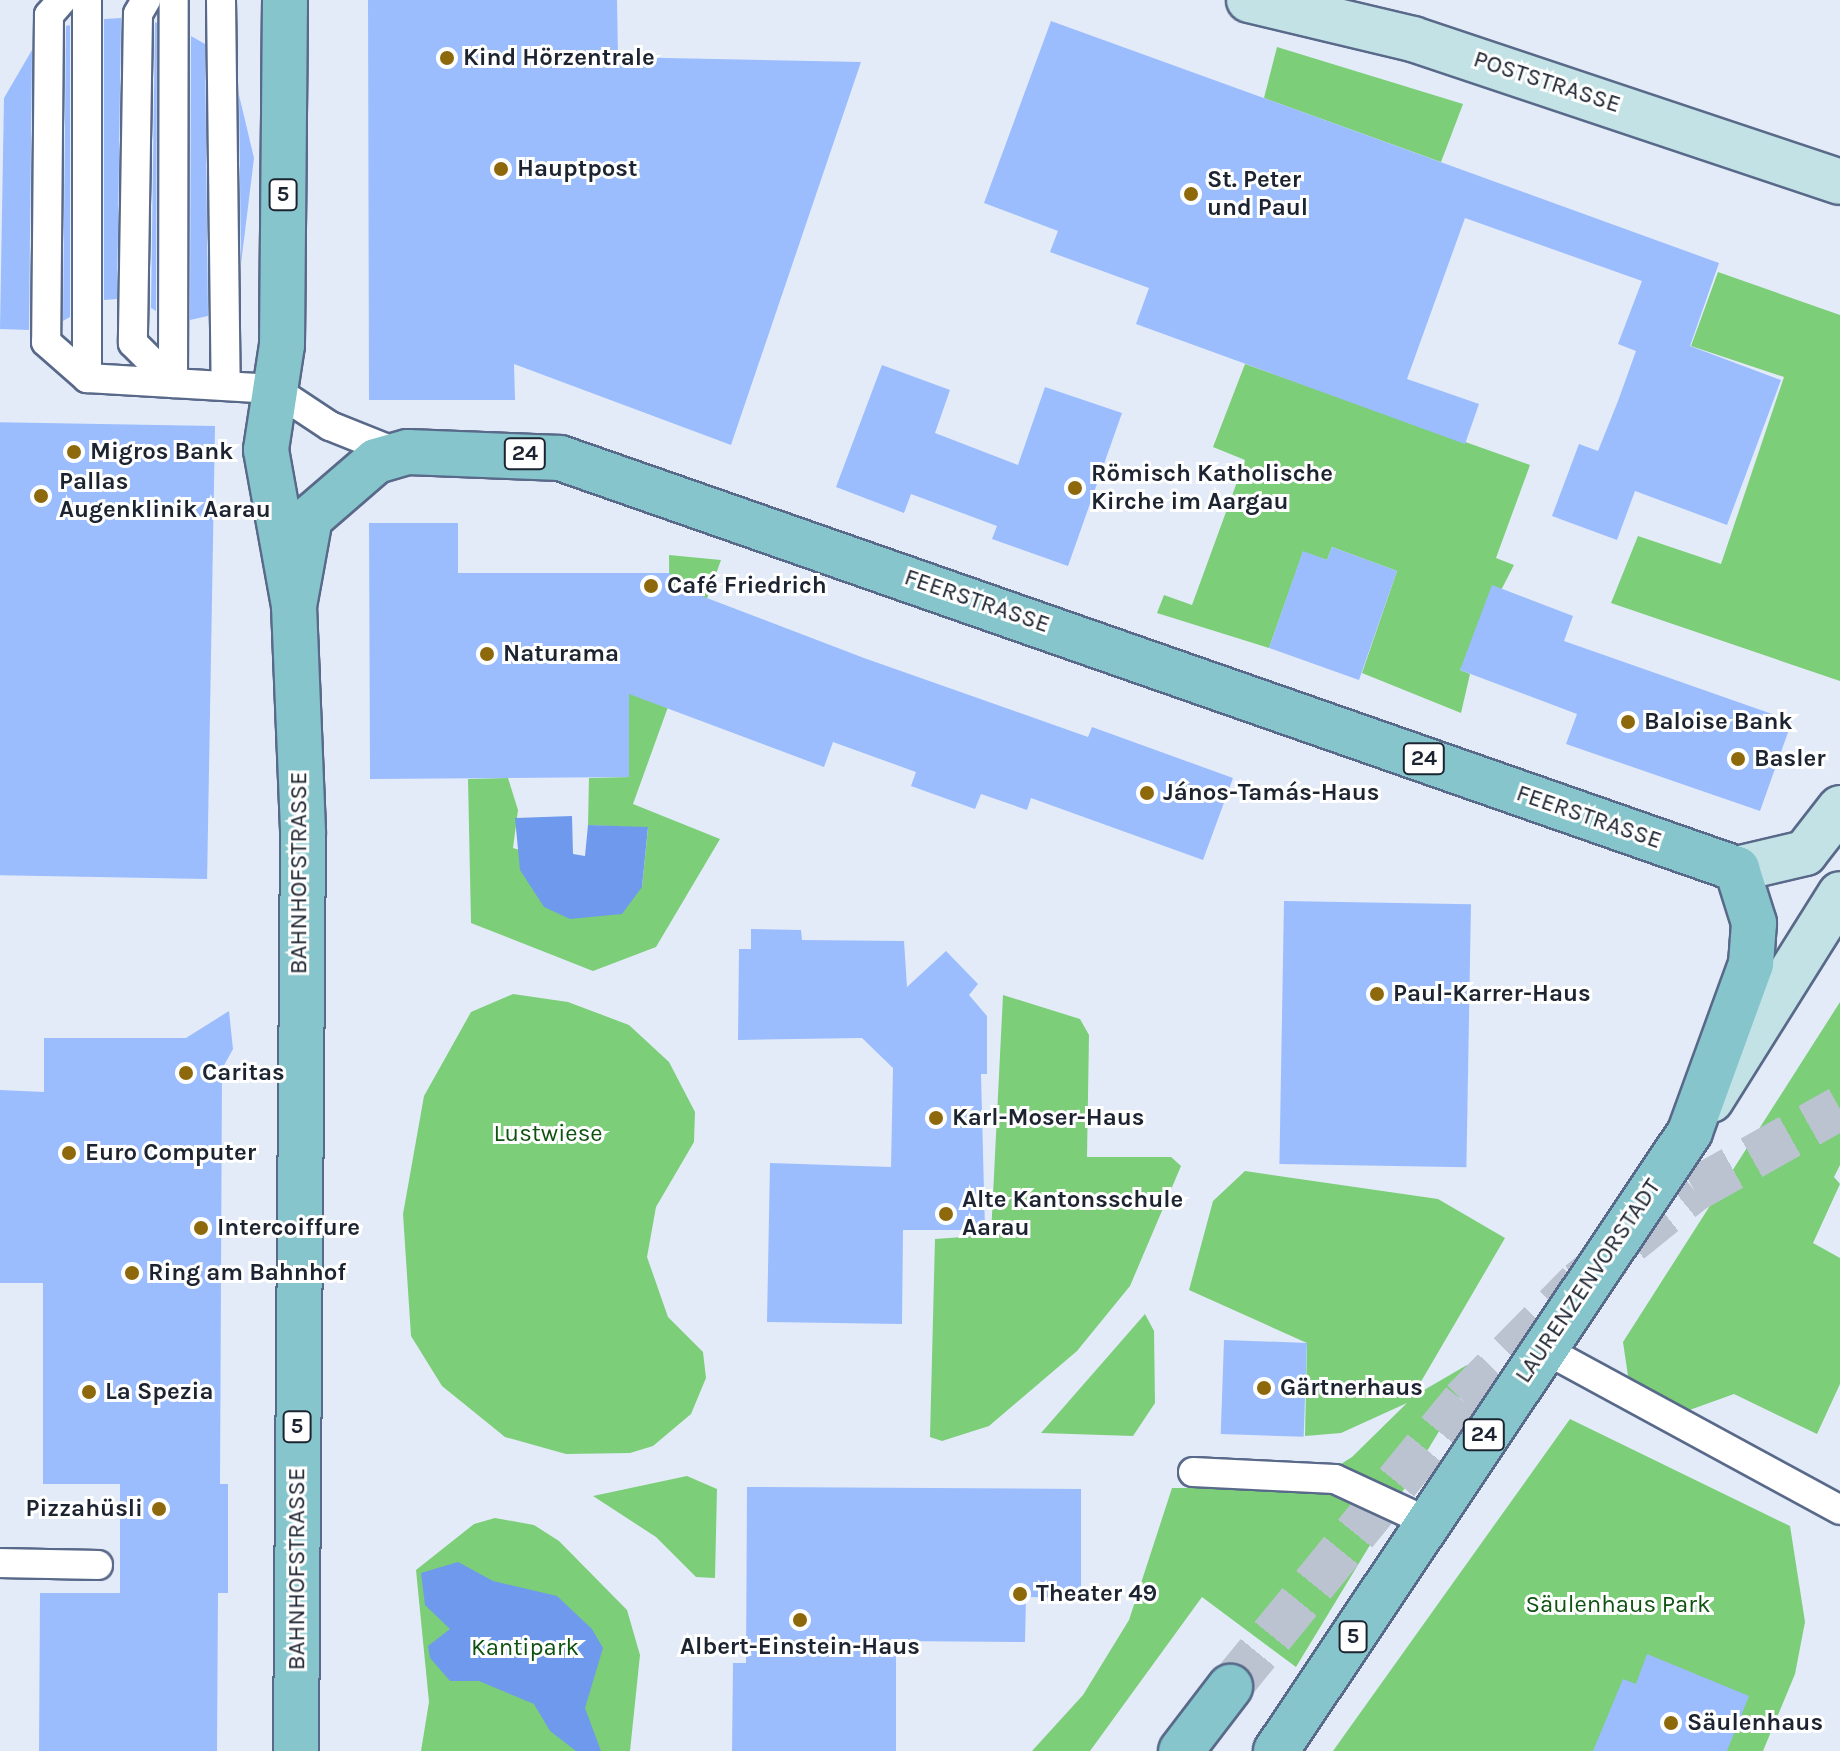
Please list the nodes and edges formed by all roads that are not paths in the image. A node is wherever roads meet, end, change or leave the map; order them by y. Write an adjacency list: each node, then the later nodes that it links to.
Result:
1 (62, 0): 9 (lane)
2 (87, 0): 9 (lane)
3 (146, 0): 10 (lane)
4 (174, 0): 10 (lane)
5 (221, 0): 11 (lane)
6 (285, 0): 12 (main road, BAHNHOFSTRASSE / 5)
7 (1249, 0): 8 (main road, POSTSTRASSE)
8 (1840, 182)
9 (87, 378): 10 (lane)
10 (173, 383): 11 (lane)
11 (226, 386): 12 (lane)
12 (274, 389): 13 (lane); 14 (main road, BAHNHOFSTRASSE / 5)
13 (397, 453): 14 (main road, FEERSTRASSE / 24); 16 (main road, FEERSTRASSE / 24)
14 (294, 606): 26 (main road, BAHNHOFSTRASSE / 5)
15 (1840, 808): 16 (main road)
16 (1737, 869): 18 (main road, LAURENZENVORSTADT / 24)
17 (1840, 894): 18 (main road, LAURENZENVORSTADT)
18 (1690, 1132): 19 (main road, LAURENZENVORSTADT / 24)
19 (1542, 1348): 21 (lane); 22 (main road, LAURENZENVORSTADT / 24)
20 (1193, 1472): 22 (lane)
21 (1840, 1510)
22 (1426, 1521): 28 (main road, LAURENZENVORSTADT / 5)
23 (0, 1563): 24 (lane)
24 (98, 1565)
25 (1230, 1687): 27 (main road)
26 (296, 1751)
27 (1181, 1751)
28 (1276, 1751)

